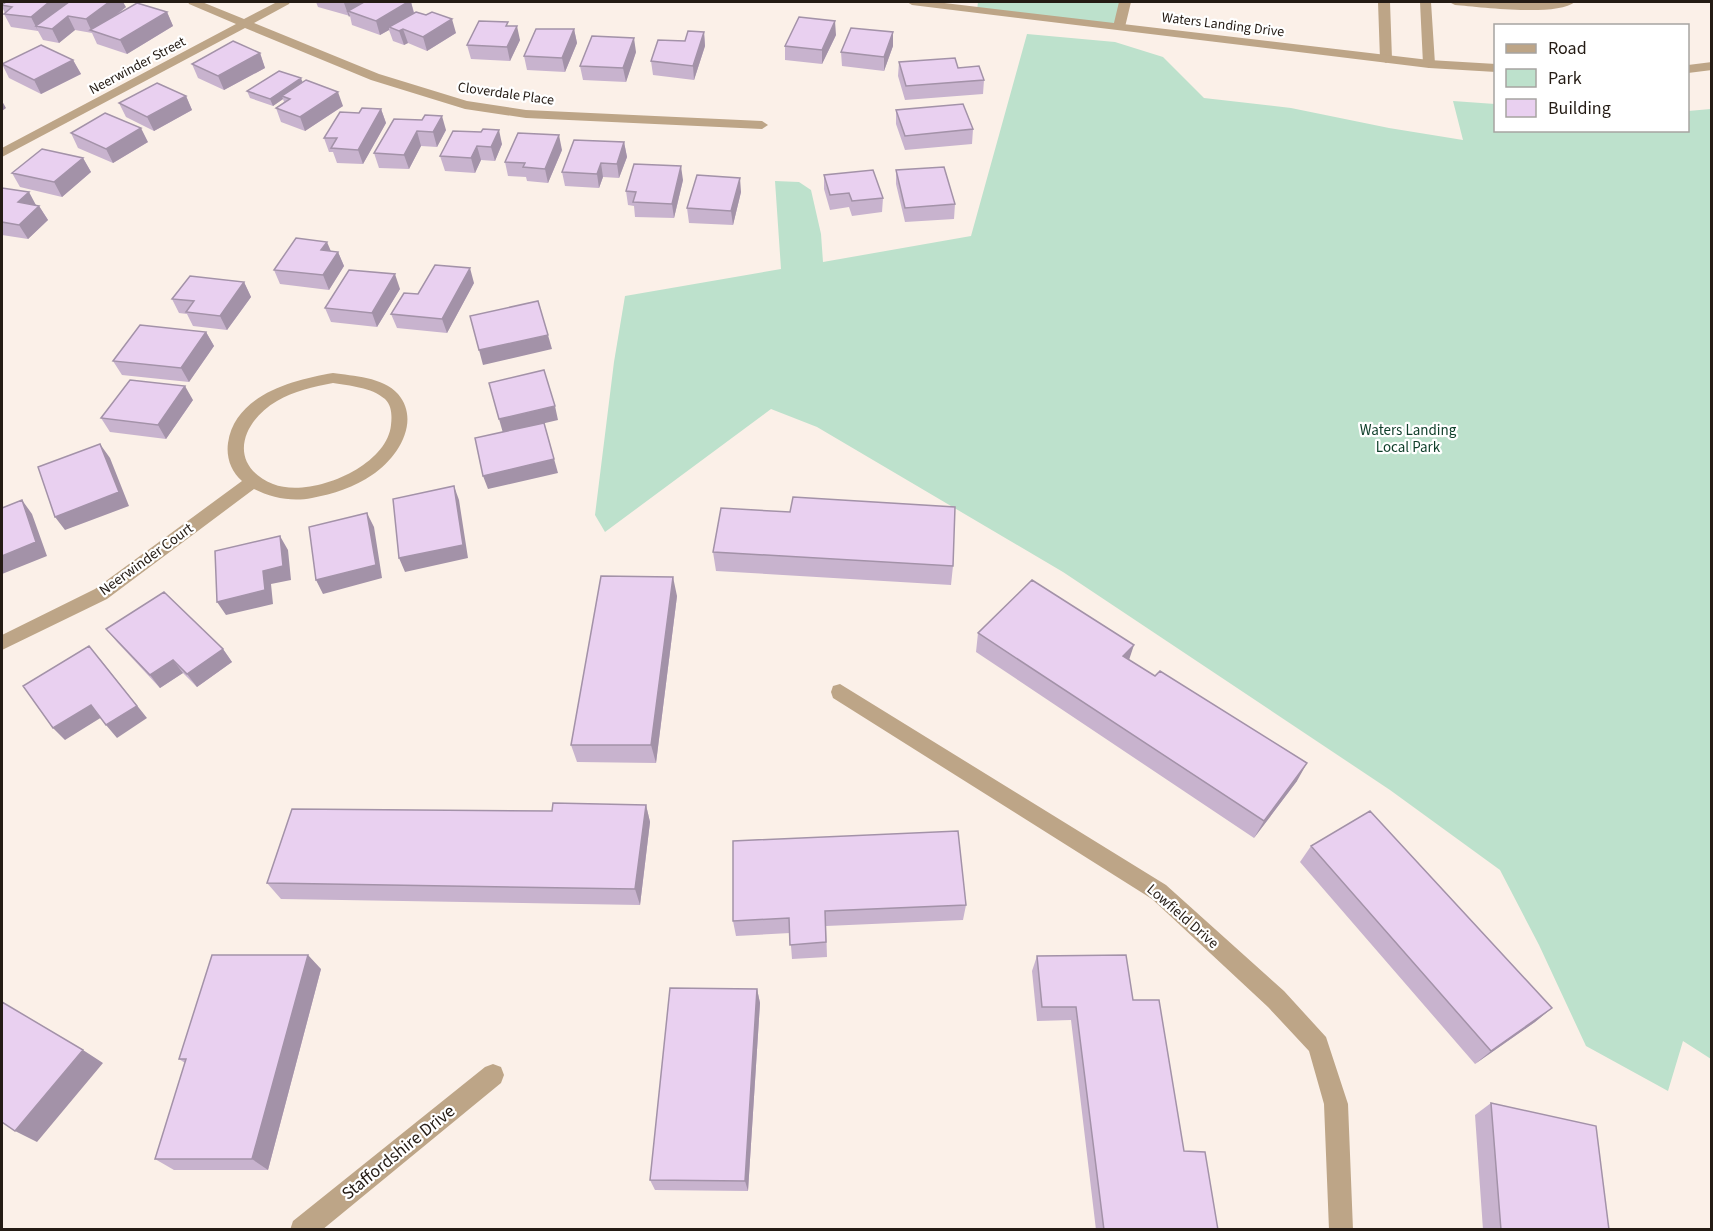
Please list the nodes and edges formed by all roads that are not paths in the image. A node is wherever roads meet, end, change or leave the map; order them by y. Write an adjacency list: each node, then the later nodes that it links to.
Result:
1 (193, 2): 9 (street, Cloverdale Place)
2 (285, 2): 9 (street, Neerwinder Street)
3 (912, 2): 10 (street, Waters Landing Drive)
4 (1125, 2): 10 (street)
5 (1384, 2): 11 (street)
6 (1425, 2): 12 (street)
7 (1455, 2): 8 (street)
8 (1569, 2)
9 (248, 23): 16 (street, Cloverdale Place); 17 (street, Neerwinder Street)
10 (1119, 27): 11 (street, Waters Landing Drive)
11 (1386, 59): 12 (street, Waters Landing Drive)
12 (1430, 64): 14 (street, Waters Landing Drive)
13 (1712, 66): 15 (street)
14 (1494, 68)
15 (1689, 69)
16 (762, 125)
17 (2, 153)
18 (252, 482): 18 (street); 19 (street, Neerwinder Court)
19 (2, 643)
20 (840, 692): 23 (street, Lowfield Drive)
21 (493, 1075): 22 (street, Staffordshire Drive)
22 (303, 1230)
23 (1341, 1230)

